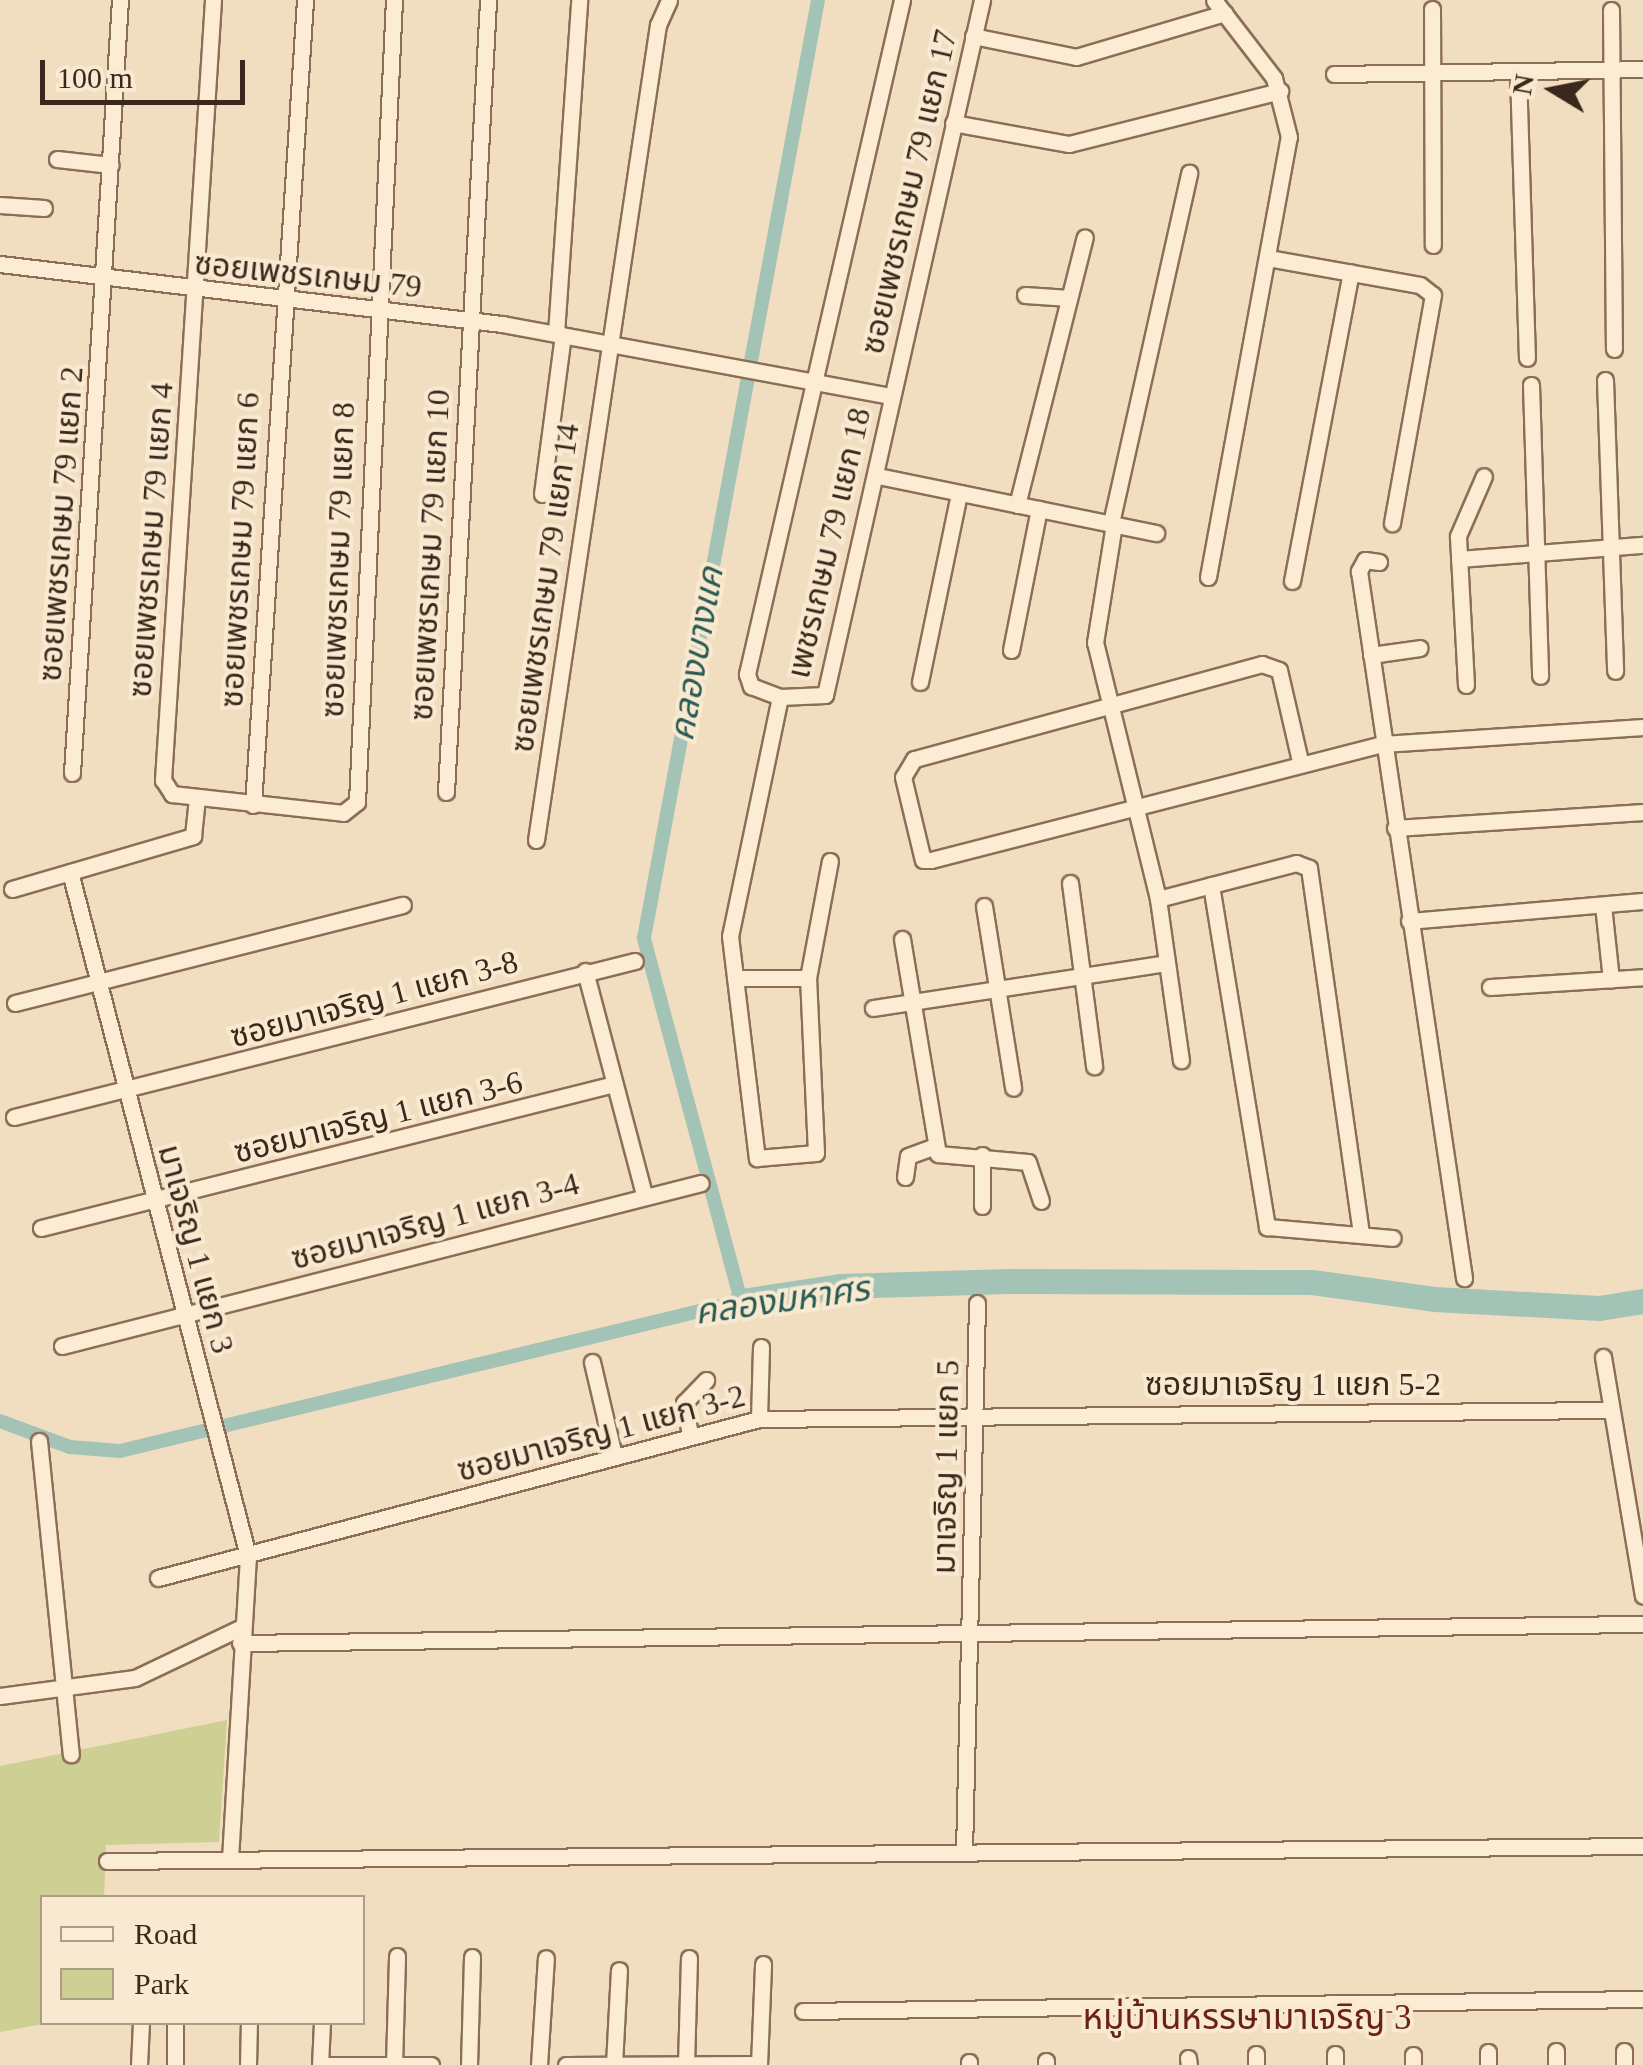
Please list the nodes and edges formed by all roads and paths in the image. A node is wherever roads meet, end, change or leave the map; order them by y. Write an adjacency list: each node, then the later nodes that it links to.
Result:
1 (120, 0): 23 (street, ซอยเพชรเกษม 79 แยก 2)
2 (213, 0): 33 (street, ซอยเพชรเกษม 79 แยก 4)
3 (305, 0): 36 (street, ซอยเพชรเกษม 79 แยก 6)
4 (394, 0): 37 (street, ซอยเพชรเกษม 79 แยก 8)
5 (488, 0): 38 (street, ซอยเพชรเกษม 79 แยก 10)
6 (580, 0): 39 (street)
7 (669, 0): 40 (street, ซอยเพชรเกษม 79 แยก 14)
8 (902, 0): 44 (street)
9 (982, 0): 14 (street, ซอยเพชรเกษม 79 แยก 17)
10 (1214, 0): 13 (street)
11 (1432, 8): 19 (street)
12 (1611, 10): 16 (street)
13 (1225, 14): 14 (street); 20 (street)
14 (973, 36): 21 (street, ซอยเพชรเกษม 79 แยก 17)
15 (1643, 70): 16 (street)
16 (1612, 72): 17 (street); 41 (street)
17 (1518, 73): 19 (street); 42 (street)
18 (1334, 74): 19 (street)
19 (1430, 74): 28 (street)
20 (1280, 90): 21 (street); 29 (street)
21 (953, 123): 46 (street, ซอยเพชรเกษม 79 แยก 17)
22 (57, 159): 23 (street)
23 (111, 165): 32 (street, ซอยเพชรเกษม 79 แยก 2)
24 (1189, 173): 54 (street)
25 (0, 204): 26 (street)
26 (44, 208)
27 (1085, 237): 35 (street)
28 (1433, 245)
29 (1268, 258): 31 (street); 61 (street)
30 (0, 264): 32 (street, ซอยเพชรเกษม 79)
31 (1351, 273): 53 (street); 62 (street)
32 (104, 278): 33 (street, ซอยเพชรเกษม 79); 75 (street, ซอยเพชรเกษม 79 แยก 2)
33 (194, 291): 36 (street, ซอยเพชรเกษม 79); 77 (street, ซอยเพชรเกษม 79 แยก 4)
34 (1025, 295): 35 (street)
35 (1069, 298): 51 (street)
36 (282, 299): 37 (street, ซอยเพชรเกษม 79); 79 (street, ซอยเพชรเกษม 79 แยก 6)
37 (374, 310): 38 (street, ซอยเพชรเกษม 79); 79 (street, ซอยเพชรเกษม 79 แยก 8)
38 (470, 321): 39 (street, ซอยเพชรเกษม 79); 76 (street, ซอยเพชรเกษม 79 แยก 10)
39 (560, 334): 40 (street, ซอยเพชรเกษม 79); 50 (street)
40 (609, 343): 44 (street, ซอยเพชรเกษม 79); 82 (street, ซอยเพชรเกษม 79 แยก 14)
41 (1614, 349)
42 (1527, 358)
43 (1605, 380): 57 (street)
44 (814, 381): 46 (street); 70 (street)
45 (1531, 385): 58 (street)
46 (890, 396): 47 (street, เพชรเกษม 79 แยก 18)
47 (878, 476): 49 (street); 70 (street, เพชรเกษม 79 แยก 18)
48 (1484, 476): 59 (street)
49 (959, 493): 51 (street); 68 (street)
50 (542, 494)
51 (1017, 505): 52 (street)
52 (1039, 509): 54 (street); 64 (street)
53 (1392, 522)
54 (1112, 524): 55 (street); 71 (street)
55 (1156, 533)
56 (1643, 546): 57 (street)
57 (1606, 548): 58 (street); 66 (street)
58 (1533, 554): 59 (street); 67 (street)
59 (1459, 560): 69 (street)
60 (1379, 562): 65 (street)
61 (1208, 577)
62 (1292, 581)
63 (1420, 648): 65 (street)
64 (1012, 650)
65 (1371, 655): 73 (street)
66 (1615, 672)
67 (1540, 676)
68 (920, 682)
69 (1466, 686)
70 (780, 697): 100 (street)
71 (1112, 707): 74 (street); 78 (street); 78 (street)
72 (1643, 727): 73 (street)
73 (1382, 744): 74 (street); 81 (street)
74 (1300, 761): 78 (street)
75 (72, 774)
76 (446, 792)
77 (197, 798): 79 (street); 84 (street)
78 (1138, 805): 88 (street)
79 (253, 806)
80 (1643, 812): 81 (street)
81 (1395, 828): 93 (street)
82 (536, 840)
83 (830, 861): 101 (street)
84 (70, 872): 87 (street); 103 (street, มาเจริญ 1 แยก 3)
85 (1070, 883): 98 (street)
86 (1211, 885): 88 (street); 124 (street); 124 (street)
87 (12, 889)
88 (1158, 899): 96 (street)
89 (1643, 902): 91 (street)
90 (403, 905): 103 (street)
91 (1602, 905): 93 (street); 102 (street)
92 (984, 906): 105 (street)
93 (1409, 921): 126 (street)
94 (902, 938): 107 (street)
95 (635, 961): 97 (street, ซอยมาเจริญ 1 แยก 3-8)
96 (1167, 963): 98 (street); 109 (street)
97 (585, 971): 111 (street); 113 (street, ซอยมาเจริญ 1 แยก 3-8)
98 (1080, 977): 105 (street); 110 (street)
99 (1643, 977): 102 (street)
100 (735, 978): 101 (street); 101 (street)
101 (808, 978)
102 (1612, 980): 104 (street)
103 (98, 983): 106 (street); 113 (street, มาเจริญ 1 แยก 3)
104 (1490, 987)
105 (996, 991): 107 (street); 112 (street)
106 (15, 1002)
107 (912, 1004): 108 (street); 115 (street)
108 (872, 1008)
109 (1182, 1060)
110 (1094, 1066)
111 (614, 1084): 119 (street); 121 (street, ซอยมาเจริญ 1 แยก 3-6)
112 (1013, 1088)
113 (126, 1093): 114 (street, ซอยมาเจริญ 1 แยก 3-8); 121 (street, มาเจริญ 1 แยก 3)
114 (14, 1117)
115 (935, 1146): 116 (street); 117 (street)
116 (982, 1155): 120 (street); 122 (street)
117 (905, 1177)
118 (701, 1184): 119 (street, ซอยมาเจริญ 1 แยก 3-4)
119 (644, 1195): 128 (street, ซอยมาเจริญ 1 แยก 3-4)
120 (1041, 1201)
121 (156, 1202): 123 (street, ซอยมาเจริญ 1 แยก 3-6); 128 (street, มาเจริญ 1 แยก 3)
122 (982, 1206)
123 (41, 1228)
124 (1361, 1234): 125 (street)
125 (1394, 1238)
126 (1464, 1278)
127 (977, 1302): 135 (street, มาเจริญ 1 แยก 5)
128 (184, 1315): 129 (street, ซอยมาเจริญ 1 แยก 3-4); 140 (street, มาเจริญ 1 แยก 3)
129 (62, 1346)
130 (761, 1347): 136 (street)
131 (1602, 1358): 134 (street)
132 (592, 1362): 139 (street)
133 (706, 1380): 137 (street)
134 (1610, 1410): 135 (street, ซอยมาเจริญ 1 แยก 5-2); 142 (street)
135 (976, 1412): 136 (street, ซอยมาเจริญ 1 แยก 3-2); 144 (street, มาเจริญ 1 แยก 5)
136 (759, 1419): 137 (street, ซอยมาเจริญ 1 แยก 3-2)
137 (690, 1434): 139 (street, ซอยมาเจริญ 1 แยก 3-2)
138 (39, 1441): 146 (street)
139 (614, 1456): 140 (street, ซอยมาเจริญ 1 แยก 3-2)
140 (248, 1556): 141 (street, ซอยมาเจริญ 1 แยก 3-2); 145 (street, มาเจริญ 1 แยก 3)
141 (158, 1578)
142 (1643, 1596)
143 (1643, 1624): 144 (street)
144 (969, 1633): 145 (street); 150 (street, มาเจริญ 1 แยก 5)
145 (241, 1635): 146 (street); 151 (street, มาเจริญ 1 แยก 3)
146 (63, 1688): 147 (street); 148 (street)
147 (0, 1696)
148 (72, 1754)
149 (1643, 1846): 150 (street)
150 (964, 1852): 151 (street)
151 (230, 1860): 152 (street)
152 (107, 1861)
153 (397, 1956): 165 (street)
154 (472, 1957): 174 (street)
155 (546, 1958): 175 (street)
156 (690, 1958): 167 (street)
157 (763, 1964): 168 (street)
158 (619, 1970): 166 (street)
159 (1643, 1999): 160 (street)
160 (803, 2011)
161 (141, 2025): 169 (street)
162 (175, 2025): 170 (street)
163 (250, 2025): 171 (street)
164 (322, 2025): 172 (street)
165 (394, 2064): 172 (street); 173 (street)
166 (614, 2064): 167 (street); 176 (street)
167 (686, 2064): 168 (street)
168 (759, 2064)
169 (139, 2065)
170 (174, 2065)
171 (248, 2065)
172 (323, 2065)
173 (430, 2065)
174 (470, 2065)
175 (540, 2065)
176 (566, 2065)

